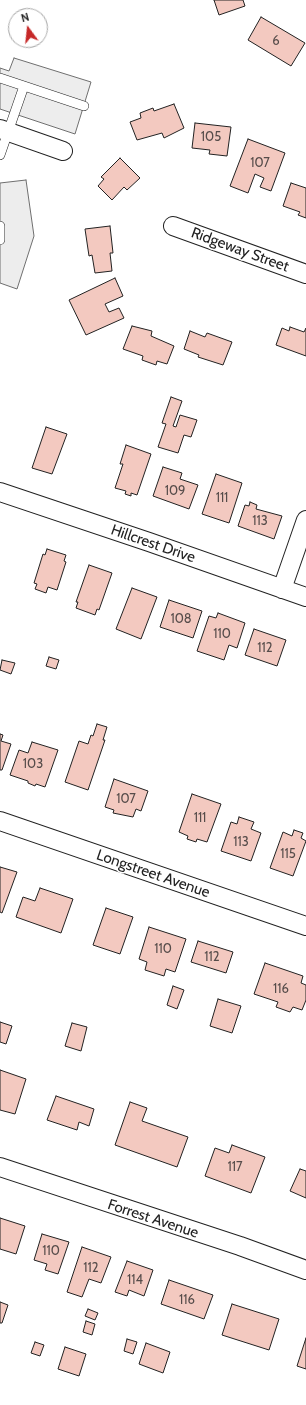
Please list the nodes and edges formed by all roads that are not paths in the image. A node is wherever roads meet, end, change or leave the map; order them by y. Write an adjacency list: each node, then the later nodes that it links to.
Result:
1 (0, 78): 2 (lane)
2 (24, 86): 3 (lane); 4 (lane)
3 (84, 106)
4 (4, 131): 5 (street); 6 (lane)
5 (63, 151)
6 (0, 155)
7 (0, 226): 9 (lane)
8 (173, 226): 10 (street, Ridgeway Street)
9 (0, 240)
10 (306, 274)
11 (0, 492): 13 (street, Hillcrest Drive)
12 (306, 520): 13 (street)
13 (282, 589): 14 (street, Hillcrest Drive)
14 (306, 597)
15 (0, 822): 16 (street, Longstreet Avenue)
16 (306, 926)
17 (0, 1168): 18 (street, Forrest Avenue)
18 (306, 1270)

